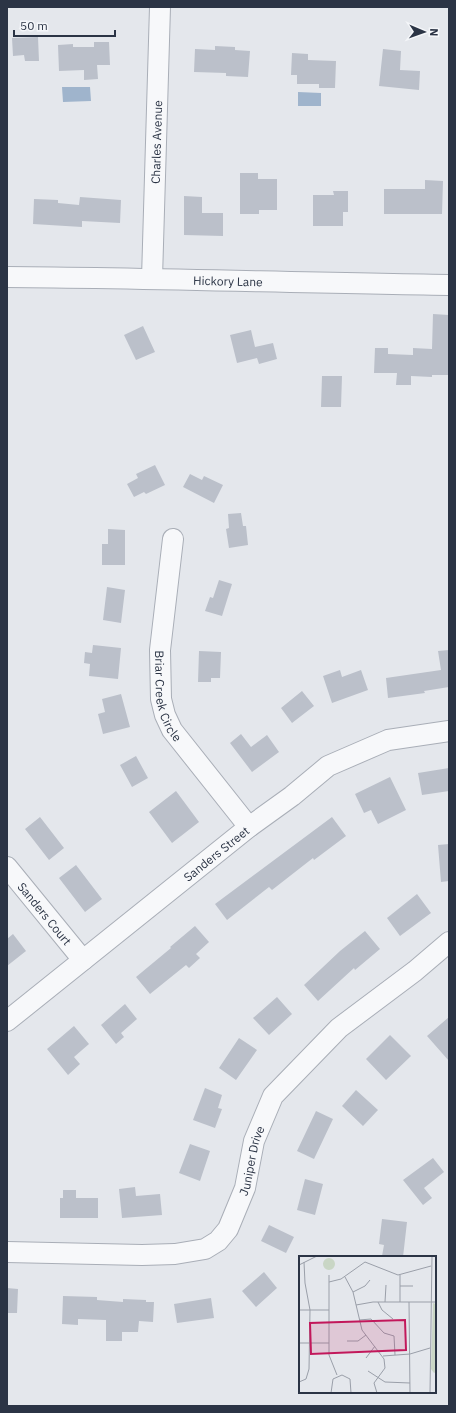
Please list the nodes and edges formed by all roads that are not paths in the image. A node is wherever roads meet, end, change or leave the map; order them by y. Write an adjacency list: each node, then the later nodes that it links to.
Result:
1 (160, 7): 3 (street, Charles Avenue)
2 (7, 277): 3 (street, Hickory Lane)
3 (152, 278): 4 (street, Hickory Lane)
4 (449, 285)
5 (173, 539): 7 (street, Briar Creek Circle)
6 (449, 731): 7 (street, Sanders Street)
7 (249, 827): 10 (street, Sanders Street)
8 (7, 867): 10 (street, Sanders Court)
9 (449, 942): 12 (street, Juniper Drive)
10 (83, 960): 11 (street, Sanders Street)
11 (7, 1021)
12 (7, 1252)

